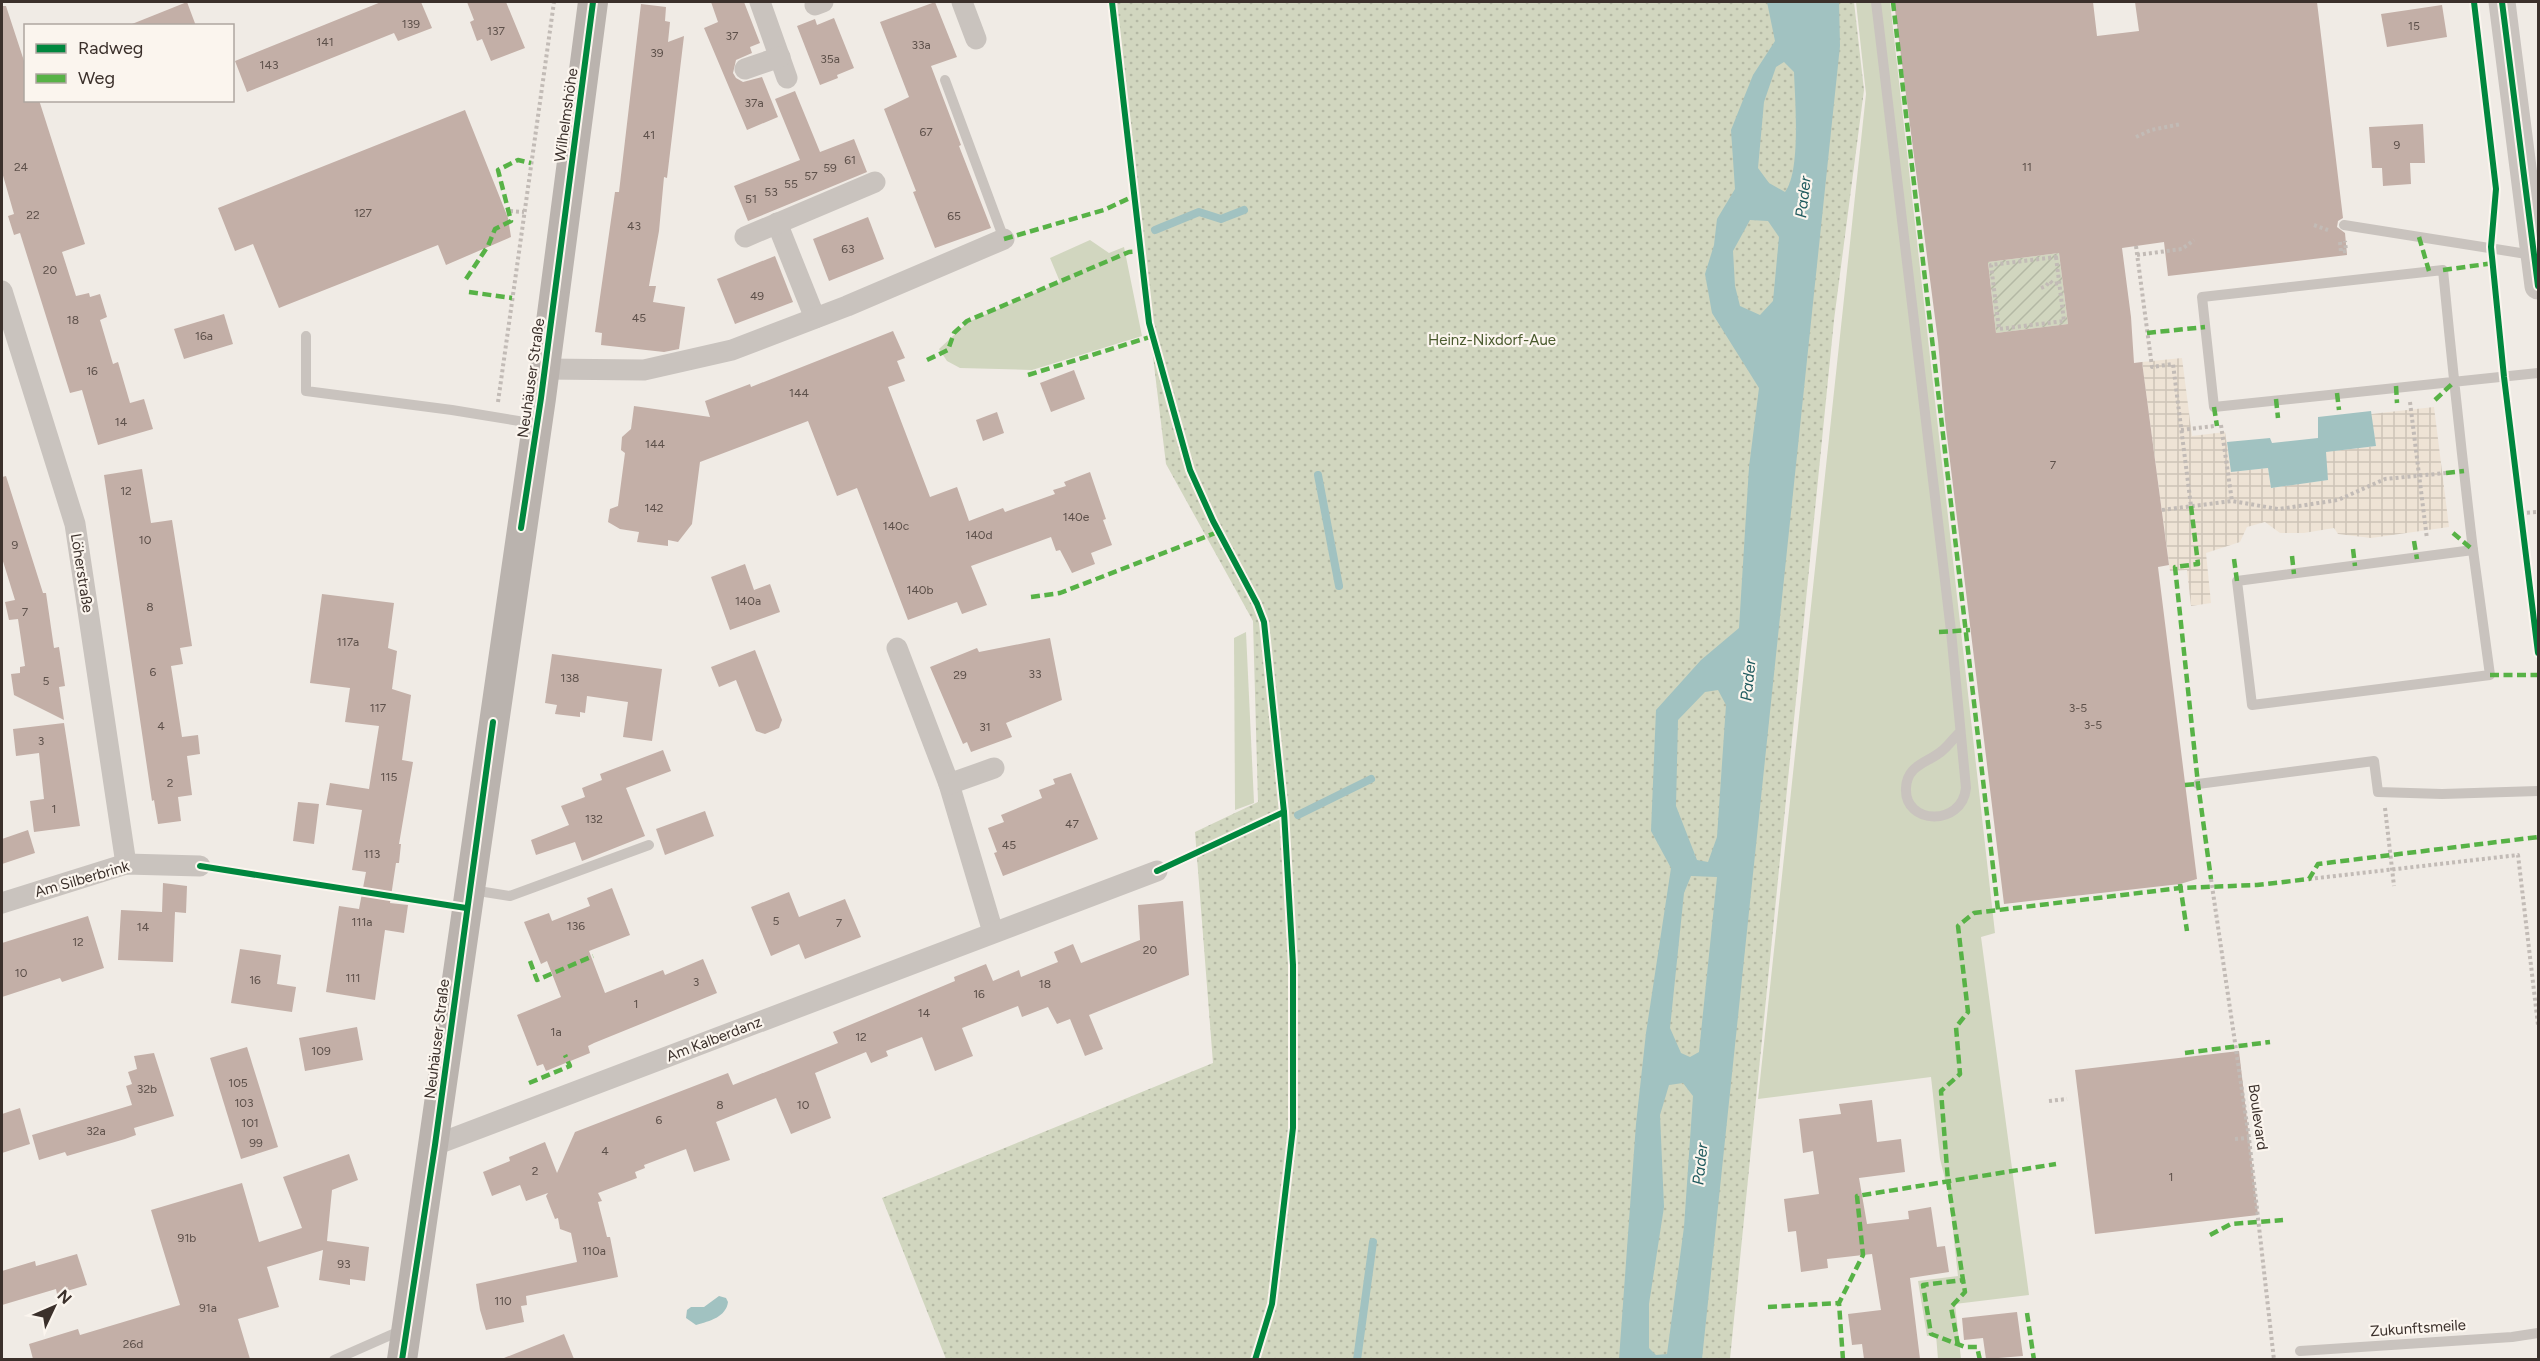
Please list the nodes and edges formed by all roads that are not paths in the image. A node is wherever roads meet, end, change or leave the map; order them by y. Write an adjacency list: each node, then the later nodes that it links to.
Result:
1 (593, 2): 14 (main road, Wilhelmshöhe)
2 (760, 2): 7 (street)
3 (962, 2): 6 (street)
4 (1876, 2): 28 (lane)
5 (2502, 2): 17 (street)
6 (976, 39)
7 (780, 57): 8 (street); 9 (street)
8 (745, 69)
9 (787, 78)
10 (945, 80): 16 (lane)
11 (875, 182): 12 (street)
12 (777, 223): 15 (street); 20 (street)
13 (2344, 225): 17 (lane)
14 (563, 232): 22 (main road, Neuhäuser Straße)
15 (745, 237)
16 (1004, 239): 20 (street)
17 (2535, 255): 18 (street)
18 (2538, 286)
19 (2, 291): 34 (street, Löherstraße)
20 (815, 318): 22 (street)
21 (306, 336): 25 (lane)
22 (545, 369): 25 (main road, Neuhäuser Straße)
23 (2538, 373): 24 (lane)
24 (2454, 382): 24 (lane); 26 (lane)
25 (537, 424): 37 (main road, Neuhäuser Straße)
26 (2474, 550): 26 (lane)
27 (897, 648): 30 (street)
28 (1959, 733): 28 (lane)
29 (994, 768): 30 (street)
30 (949, 784): 39 (street)
31 (2198, 784): 32 (lane)
32 (2538, 791)
33 (650, 845): 37 (lane)
34 (126, 864): 35 (street, Am Silberbrink); 38 (street, Am Silberbrink)
35 (200, 866)
36 (1157, 871): 39 (street, Am Kalberdanz)
37 (469, 890): 40 (main road, Neuhäuser Straße)
38 (2, 903)
39 (993, 932): 40 (street, Am Kalberdanz)
40 (435, 1145): 41 (main road, Neuhäuser Straße)
41 (407, 1328): 44 (lane); 45 (main road, Neuhäuser Straße)
42 (2538, 1333): 43 (lane, Zukunftsmeile)
43 (2300, 1352)
44 (334, 1359)
45 (402, 1359)

